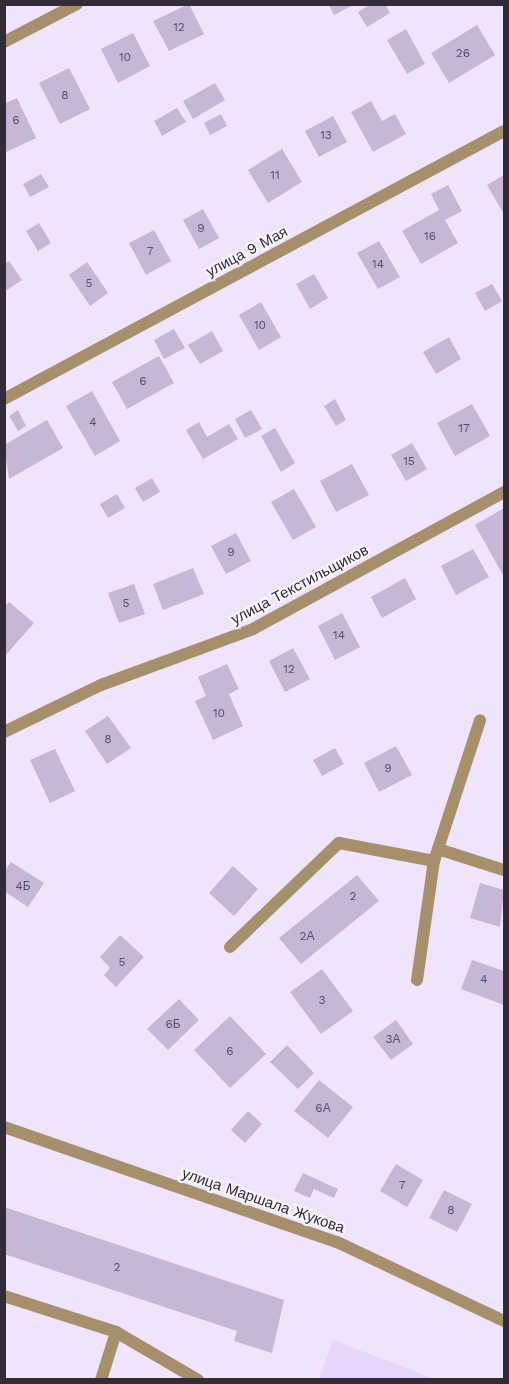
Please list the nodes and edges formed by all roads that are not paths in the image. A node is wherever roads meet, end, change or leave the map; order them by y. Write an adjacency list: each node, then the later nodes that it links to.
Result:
1 (77, 4): 2 (street)
2 (4, 42)
3 (504, 131): 4 (street, улица 9 Мая)
4 (4, 399)
5 (504, 492): 7 (street, улица Текстильщиков)
6 (480, 720): 8 (street)
7 (4, 732)
8 (436, 855): 9 (street); 10 (street); 11 (street)
9 (504, 870)
10 (230, 947)
11 (417, 980)
12 (4, 1127): 14 (street, улица Маршала Жукова)
13 (4, 1296): 15 (street)
14 (504, 1321)
15 (116, 1332): 16 (street); 17 (street)
16 (101, 1380)
17 (198, 1380)

